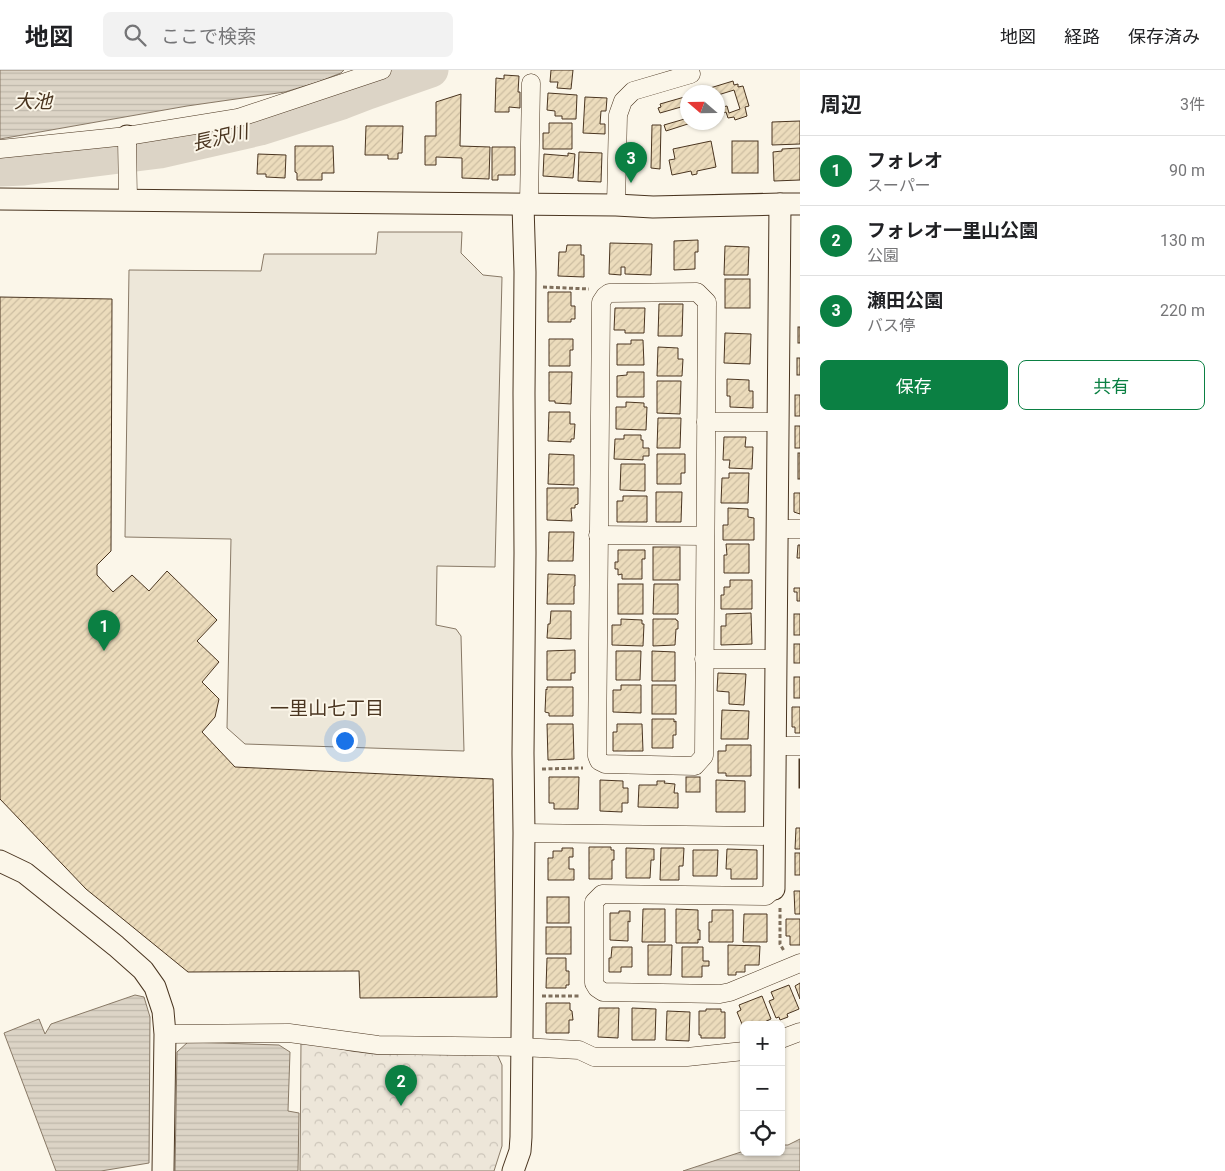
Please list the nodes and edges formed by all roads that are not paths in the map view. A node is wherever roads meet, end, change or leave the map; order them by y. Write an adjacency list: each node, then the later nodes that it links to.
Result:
1 (382, 70): 4 (street)
2 (691, 74): 10 (street)
3 (531, 83): 9 (street)
4 (127, 137): 5 (street); 7 (street)
5 (0, 149)
6 (0, 199): 7 (street)
7 (128, 200): 9 (street)
8 (790, 204): 10 (street); 12 (street)
9 (526, 205): 10 (street); 21 (street)
10 (616, 205)
11 (706, 422): 12 (street); 15 (street); 16 (street)
12 (778, 422): 13 (street)
13 (777, 529): 14 (street); 18 (street)
14 (800, 529)
15 (598, 535): 16 (street); 17 (street)
16 (705, 536): 17 (street)
17 (704, 659): 18 (street)
18 (776, 660): 19 (street)
19 (775, 746): 20 (street); 22 (street)
20 (800, 746)
21 (524, 833): 22 (street); 29 (street)
22 (774, 836): 24 (street)
23 (0, 861): 27 (street)
24 (774, 889): 25 (street)
25 (796, 965)
26 (800, 1032): 28 (street)
27 (165, 1034): 29 (street); 31 (street)
28 (785, 1038)
29 (521, 1046): 30 (street); 32 (street)
30 (740, 1051)
31 (163, 1171)
32 (513, 1171)

